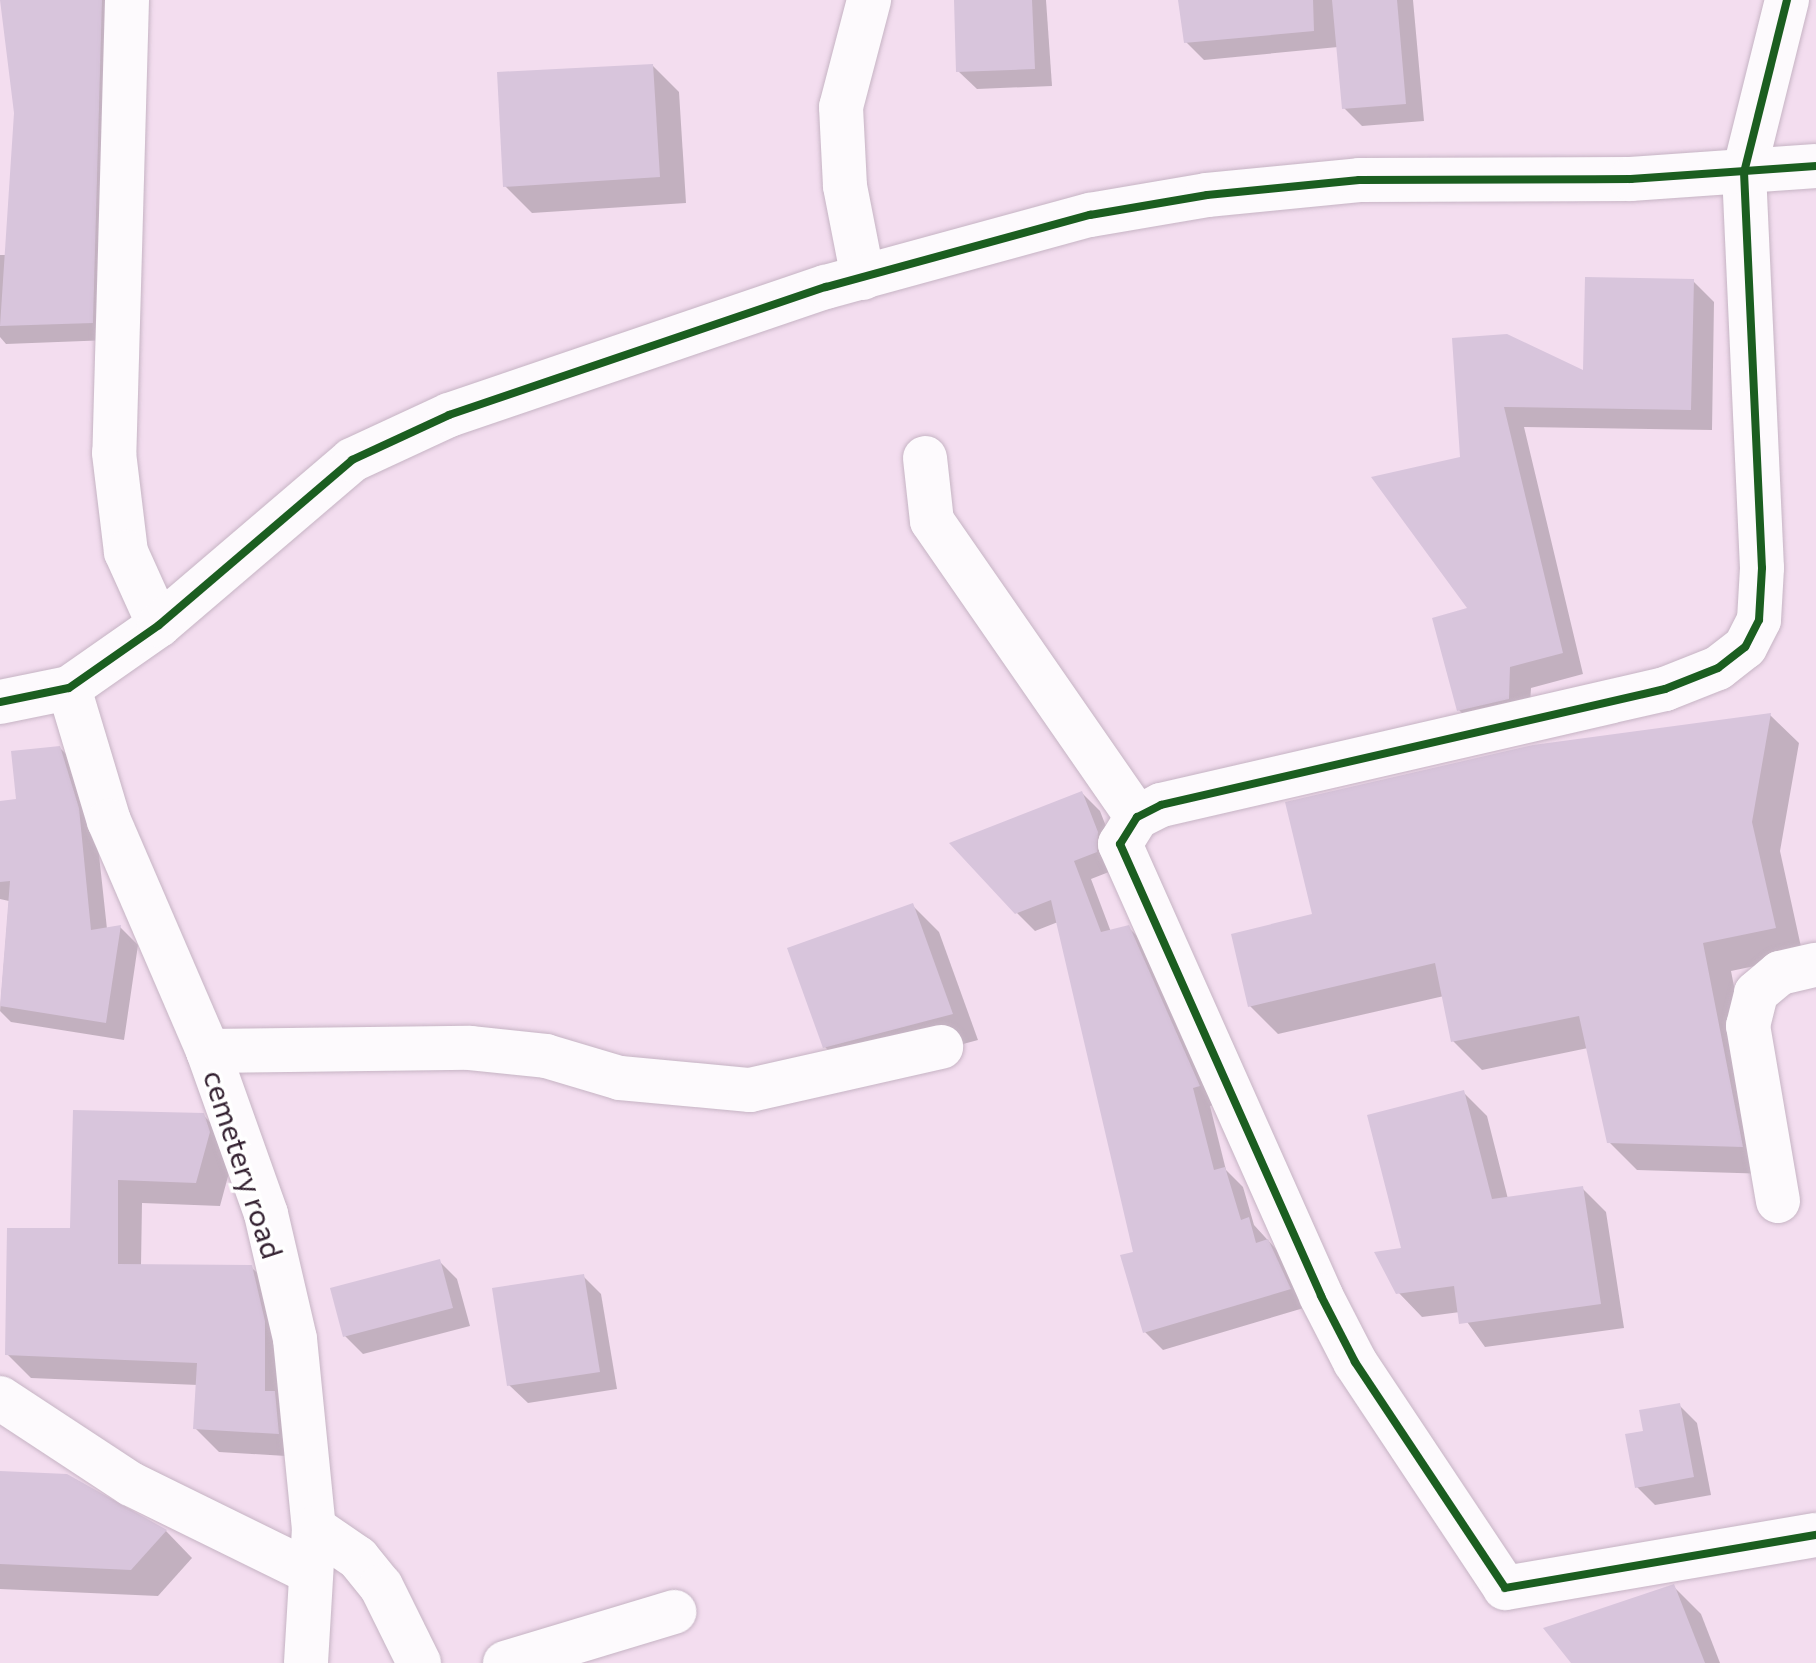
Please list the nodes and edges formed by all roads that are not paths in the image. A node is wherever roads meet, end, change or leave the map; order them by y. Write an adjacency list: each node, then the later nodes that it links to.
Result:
1 (127, 0): 8 (street)
2 (869, 0): 6 (street)
3 (1787, 0): 5 (street)
4 (1816, 166): 5 (street)
5 (1744, 172): 6 (street); 11 (street)
6 (863, 278): 8 (street)
7 (925, 458): 11 (street)
8 (159, 625): 9 (street)
9 (69, 688): 10 (street); 14 (street, cemetery road)
10 (0, 702)
11 (1137, 817): 18 (street)
12 (1816, 965): 15 (street)
13 (941, 1047): 14 (street)
14 (208, 1051): 17 (street, cemetery road)
15 (1778, 1201)
16 (0, 1398): 19 (street)
17 (314, 1528): 19 (street, cemetery road); 22 (street)
18 (1816, 1535)
19 (310, 1572): 21 (street, cemetery road)
20 (674, 1612): 23 (street)
21 (306, 1663)
22 (419, 1663)
23 (505, 1663)

